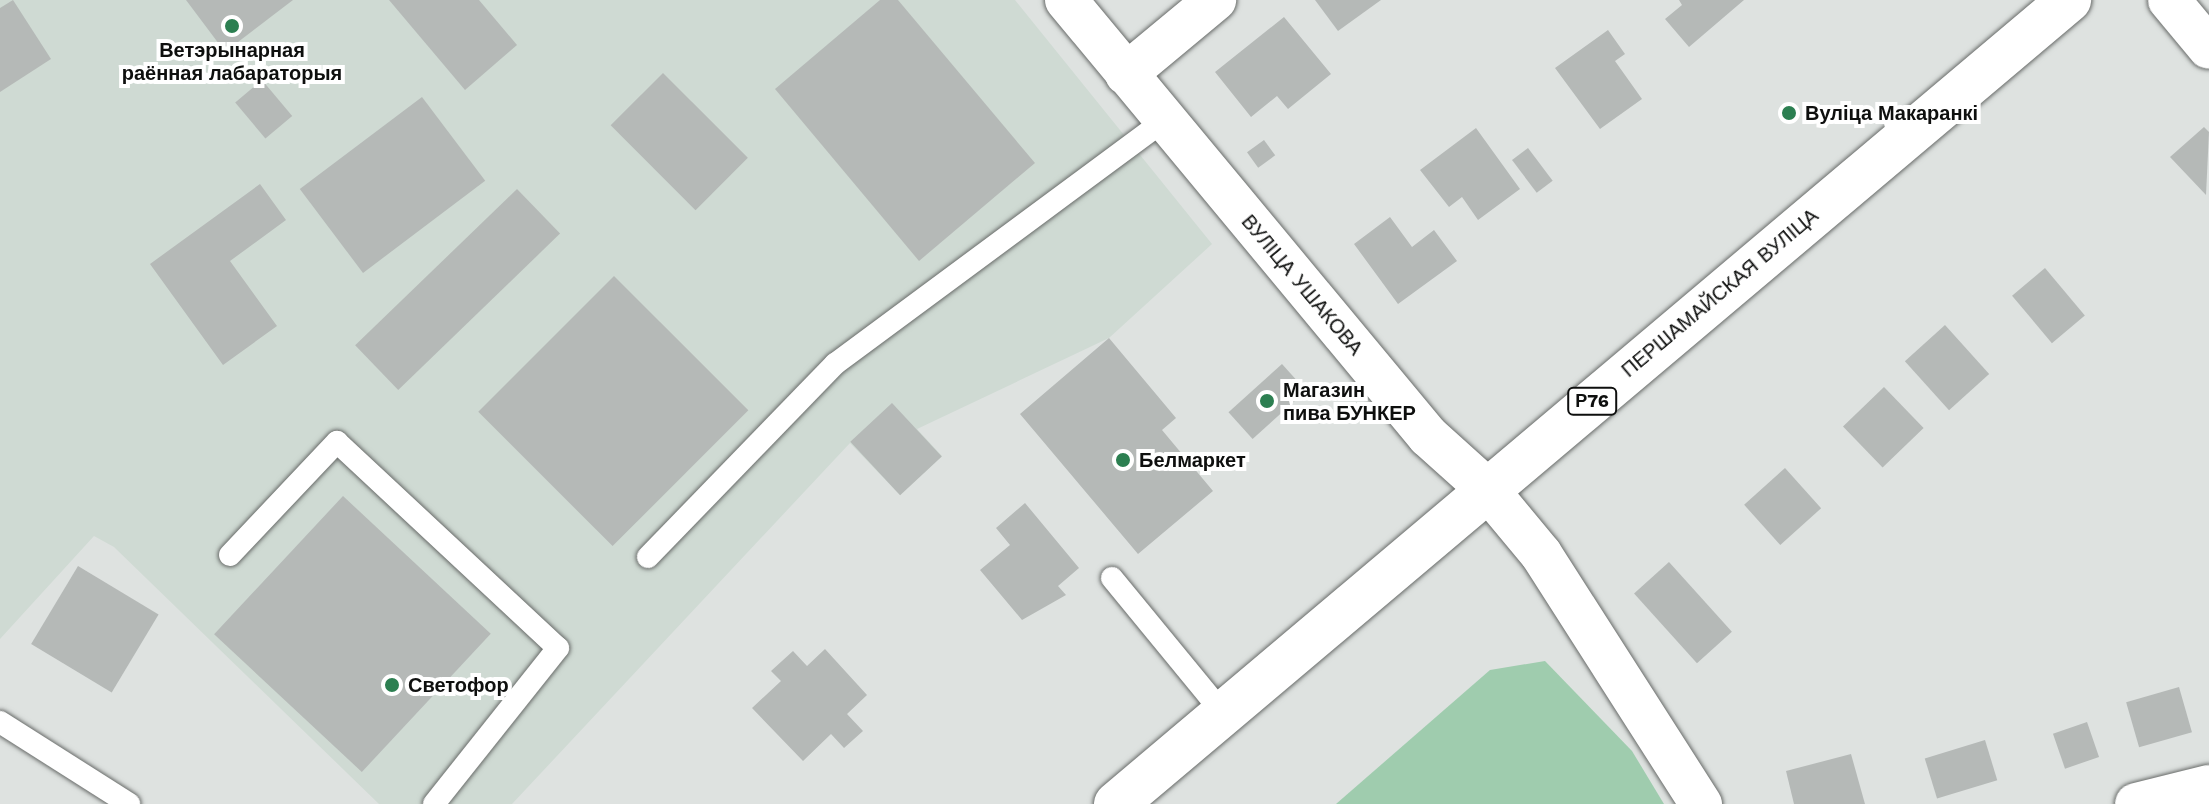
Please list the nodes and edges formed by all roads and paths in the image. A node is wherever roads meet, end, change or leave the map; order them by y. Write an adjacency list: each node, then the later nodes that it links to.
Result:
1 (1066, 0): 6 (street, ВУЛІЦА УШАКОВА)
2 (1215, 0): 6 (street)
3 (2069, 0): 8 (main road, ПЕРШАМАЙСКАЯ ВУЛІЦА / Р76)
4 (2169, 0): 5 (street)
5 (2209, 48)
6 (1126, 74): 7 (street, ВУЛІЦА УШАКОВА)
7 (1165, 120): 8 (street, ВУЛІЦА УШАКОВА); 10 (lane)
8 (1487, 489): 12 (main road, ПЕРШАМАЙСКАЯ ВУЛІЦА / Р76); 18 (street, ВУЛІЦА УШАКОВА)
9 (230, 555): 16 (lane)
10 (648, 557)
11 (1112, 578): 12 (lane)
12 (1223, 713): 17 (main road, ПЕРШАМАЙСКАЯ ВУЛІЦА / Р76)
13 (0, 722): 15 (lane)
14 (2209, 786): 19 (street)
15 (129, 804)
16 (434, 804)
17 (1116, 804)
18 (1701, 804)
19 (2136, 804)

